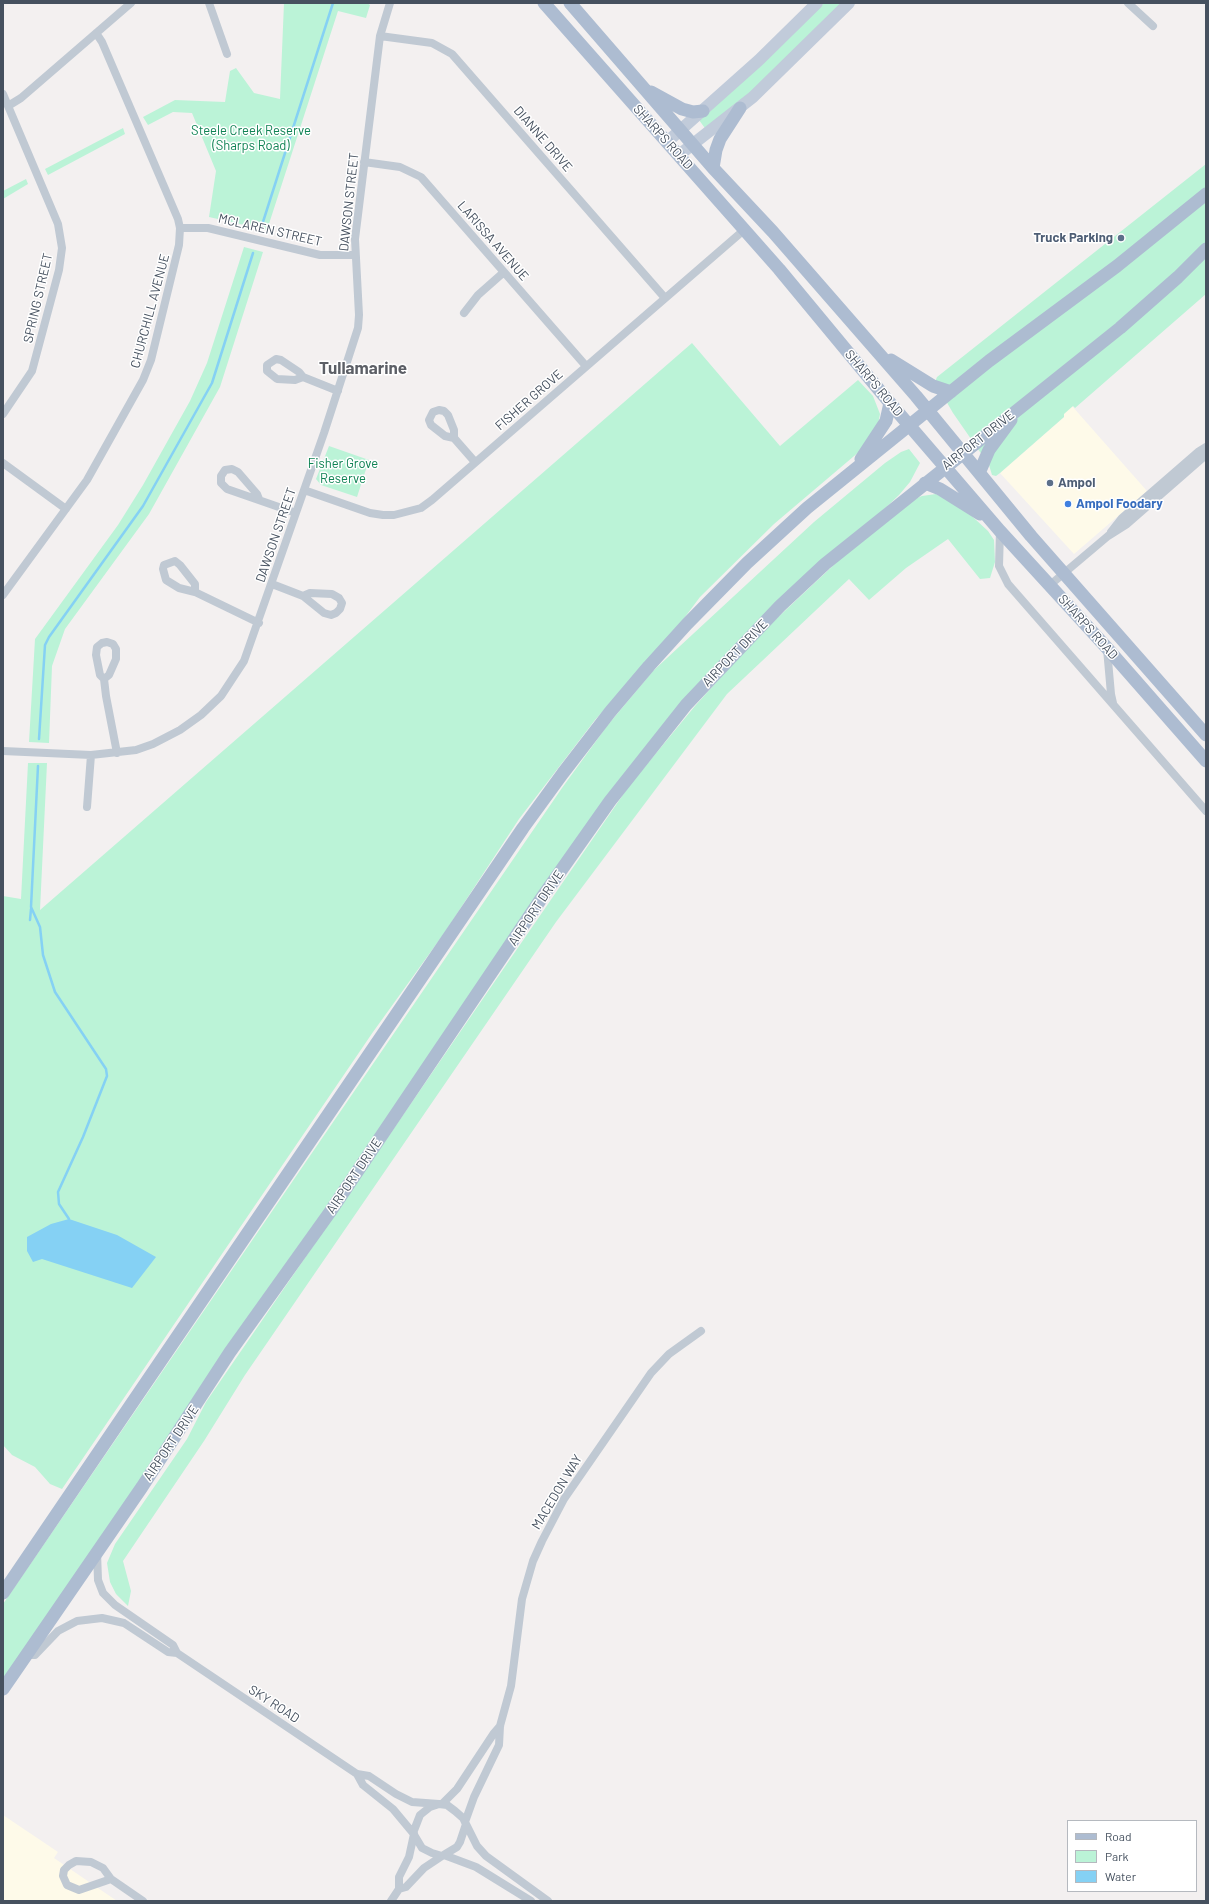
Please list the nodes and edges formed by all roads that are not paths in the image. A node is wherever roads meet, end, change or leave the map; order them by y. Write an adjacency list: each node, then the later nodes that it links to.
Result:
1 (131, 3): 10 (street)
2 (209, 3): 12 (street)
3 (390, 3): 11 (street, DAWSON STREET)
4 (544, 3): 19 (main road, SHARPS ROAD)
5 (570, 3): 13 (main road, SHARPS ROAD)
6 (817, 3): 17 (street)
7 (849, 3): 16 (street)
8 (1128, 3): 9 (street)
9 (1153, 26)
10 (96, 34): 15 (street); 25 (street, CHURCHILL AVENUE)
11 (380, 36): 22 (street, DAWSON STREET); 30 (street, DIANNE DRIVE)
12 (228, 54)
13 (644, 88): 17 (main road); 18 (main road, SHARPS ROAD)
14 (3, 94): 15 (street, SPRING STREET)
15 (8, 106): 40 (street, SPRING STREET)
16 (740, 108): 20 (street); 23 (main road)
17 (703, 110): 18 (street)
18 (680, 130): 19 (street); 20 (main road, SHARPS ROAD)
19 (667, 142): 21 (main road, SHARPS ROAD)
20 (694, 145): 21 (street); 23 (main road, SHARPS ROAD)
21 (679, 155): 26 (main road, SHARPS ROAD)
22 (364, 162): 28 (street, DAWSON STREET); 29 (street, LARISSA AVENUE)
23 (713, 168): 32 (main road, SHARPS ROAD)
24 (1206, 194): 36 (main road)
25 (180, 228): 28 (street, MCLAREN STREET); 54 (street, CHURCHILL AVENUE)
26 (744, 230): 30 (street, FISHER GROVE); 37 (main road, SHARPS ROAD)
27 (1206, 249): 38 (main road, AIRPORT DRIVE)
28 (354, 255): 35 (street, DAWSON STREET)
29 (504, 272): 31 (street); 33 (street, LARISSA AVENUE)
30 (665, 298): 33 (street, FISHER GROVE)
31 (464, 313)
32 (876, 350): 36 (main road); 39 (main road, SHARPS ROAD)
33 (586, 366): 46 (street, FISHER GROVE)
34 (302, 377): 35 (street)
35 (338, 391): 52 (street, DAWSON STREET)
36 (951, 392): 39 (main road)
37 (890, 403): 41 (main road, SHARPS ROAD); 49 (main road)
38 (1023, 405): 44 (main road, AIRPORT DRIVE); 50 (main road)
39 (928, 410): 41 (main road); 44 (main road, SHARPS ROAD)
40 (3, 414)
41 (909, 425): 48 (main road, SHARPS ROAD); 49 (main road)
42 (454, 438): 46 (street)
43 (1206, 447): 57 (street)
44 (963, 452): 48 (main road, AIRPORT DRIVE); 50 (main road, SHARPS ROAD)
45 (1206, 455): 57 (street)
46 (475, 462): 52 (street, FISHER GROVE)
47 (3, 463): 54 (street)
48 (944, 466): 51 (main road, AIRPORT DRIVE); 56 (main road, SHARPS ROAD)
49 (854, 470): 77 (main road)
50 (980, 471): 58 (main road, SHARPS ROAD)
51 (924, 483): 56 (main road); 76 (main road, AIRPORT DRIVE)
52 (304, 490): 55 (street, DAWSON STREET)
53 (259, 499): 53 (street); 55 (street)
54 (66, 509): 62 (street, CHURCHILL AVENUE)
55 (296, 513): 59 (street, DAWSON STREET)
56 (996, 526): 60 (main road, SHARPS ROAD); 67 (street)
57 (1108, 536): 58 (street)
58 (1065, 574): 60 (street); 68 (main road, SHARPS ROAD)
59 (272, 584): 63 (street); 64 (street, DAWSON STREET)
60 (1050, 585): 65 (main road, SHARPS ROAD)
61 (195, 592): 64 (street)
62 (3, 595)
63 (303, 596)
64 (258, 623): 70 (street, DAWSON STREET)
65 (1107, 648): 67 (street); 72 (main road, SHARPS ROAD)
66 (104, 679): 70 (street)
67 (1114, 706): 74 (street)
68 (1206, 735)
69 (3, 751): 71 (street, DAWSON STREET)
70 (117, 753): 71 (street, DAWSON STREET)
71 (91, 755): 73 (street)
72 (1206, 762)
73 (88, 807)
74 (1206, 811)
75 (701, 1331): 81 (street, MACEDON WAY)
76 (97, 1551): 78 (street, SKY ROAD); 79 (main road, AIRPORT DRIVE)
77 (3, 1593)
78 (177, 1653): 79 (street, SKY ROAD); 82 (street, SKY ROAD)
79 (26, 1655): 80 (main road, AIRPORT DRIVE)
80 (3, 1689)
81 (500, 1726): 83 (street, MACEDON WAY); 84 (street, MACEDON WAY)
82 (357, 1774): 83 (street, SKY ROAD); 85 (street, SKY ROAD)
83 (440, 1804): 84 (street); 85 (street)
84 (465, 1823): 86 (street); 92 (street)
85 (413, 1834): 86 (street); 88 (street)
86 (443, 1856): 88 (street); 91 (street)
87 (111, 1879): 87 (street); 89 (street)
88 (399, 1889): 90 (street)
89 (143, 1901)
90 (390, 1901)
91 (531, 1901)
92 (548, 1901)

